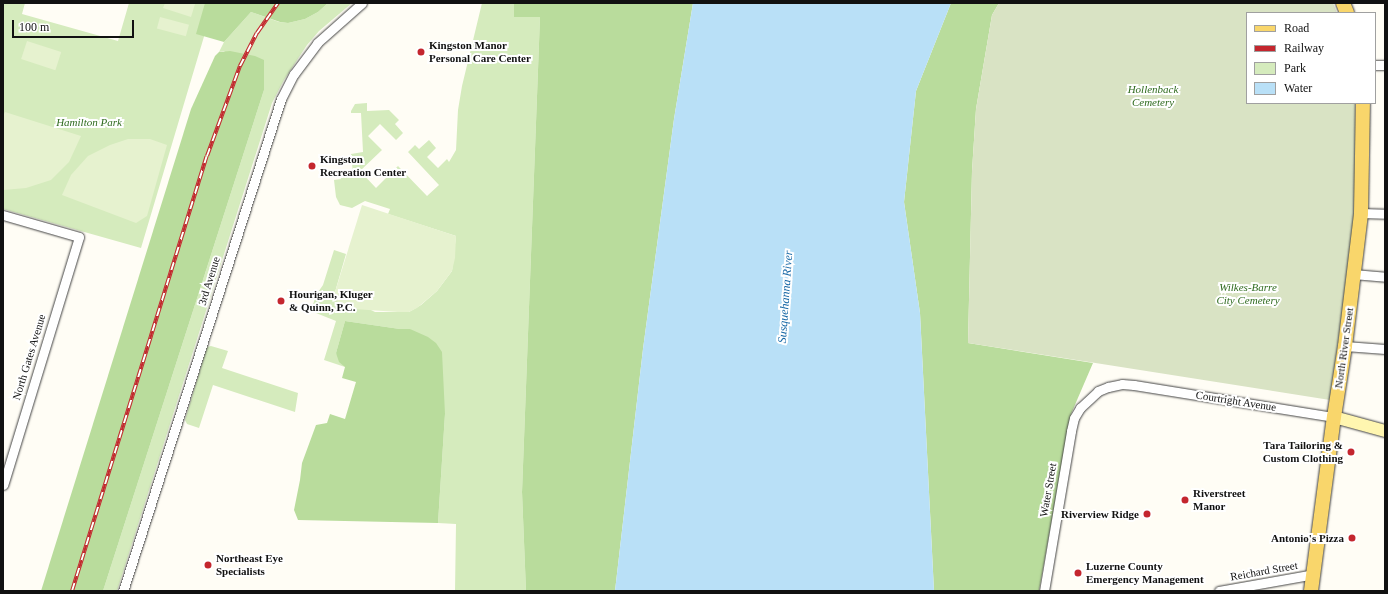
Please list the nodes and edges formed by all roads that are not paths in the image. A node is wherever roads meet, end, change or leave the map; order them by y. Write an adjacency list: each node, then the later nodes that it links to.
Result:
1 (362, 3): 15 (street, 3rd Avenue)
2 (1363, 104): 3 (main road, North River Street)
3 (1362, 213): 4 (street); 6 (main road, North River Street)
4 (1385, 214)
5 (3, 215): 13 (street, North Gates Avenue)
6 (1353, 274): 7 (street); 8 (main road, North River Street)
7 (1385, 277)
8 (1345, 346): 9 (street); 11 (main road, North River Street)
9 (1385, 349)
10 (1088, 398): 11 (street, Courtright Avenue); 16 (street, Water Street)
11 (1334, 417): 12 (main road, Courtright Avenue); 14 (main road, North River Street)
12 (1385, 431)
13 (3, 485)
14 (1314, 574): 17 (street, Reichard Street); 18 (main road, North River Street)
15 (123, 591)
16 (1044, 591)
17 (1219, 591)
18 (1311, 591)

